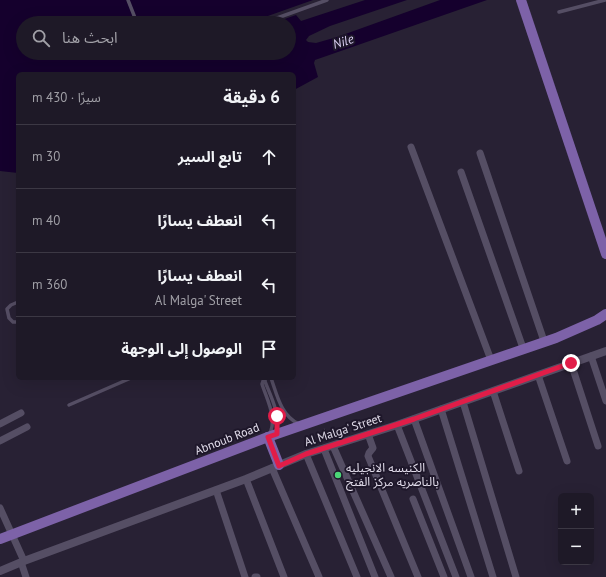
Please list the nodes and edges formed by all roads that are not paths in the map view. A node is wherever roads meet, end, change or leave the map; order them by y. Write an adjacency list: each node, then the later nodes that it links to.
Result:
1 (128, 0): 7 (lane)
2 (327, 0): 8 (lane)
3 (521, 0): 9 (main road)
4 (528, 0): 9 (main road)
5 (605, 0): 6 (lane)
6 (559, 12)
7 (134, 16)
8 (283, 16)
9 (538, 40): 13 (main road); 14 (main road)
10 (411, 147): 24 (street)
11 (480, 153): 20 (street)
12 (461, 172): 21 (street)
13 (606, 234)
14 (606, 254)
15 (16, 303): 17 (lane)
16 (606, 314): 19 (main road, Abnoub Road)
17 (16, 322)
18 (606, 323): 19 (main road, Abnoub Road)
19 (556, 338): 20 (main road, Abnoub Road)
20 (544, 341): 21 (main road, Abnoub Road)
21 (523, 348): 24 (main road, Abnoub Road)
22 (606, 351): 23 (street, Al Malga' Street)
23 (591, 356): 25 (street, Al Malga' Street); 34 (street)
24 (491, 360): 41 (main road, Abnoub Road)
25 (571, 363): 26 (street, Al Malga' Street); 48 (street)
26 (538, 375): 31 (street, Al Malga' Street); 51 (street)
27 (126, 380): 36 (lane)
28 (264, 380): 33 (lane)
29 (264, 380): 45 (lane)
30 (272, 380): 32 (lane)
31 (493, 391): 35 (street, Al Malga' Street); 53 (street)
32 (276, 393): 33 (lane); 41 (lane)
33 (271, 395): 45 (lane)
34 (606, 401)
35 (463, 402): 37 (street, Al Malga' Street); 74 (street)
36 (69, 405)
37 (441, 410): 39 (street, Al Malga' Street); 73 (street)
38 (21, 413): 40 (street)
39 (414, 419): 42 (street, Al Malga' Street); 72 (street)
40 (0, 423)
41 (302, 425): 45 (main road, Abnoub Road)
42 (397, 425): 44 (street, Al Malga' Street); 71 (street)
43 (27, 428): 46 (street)
44 (368, 434): 47 (street, Al Malga' Street); 69 (street)
45 (272, 436): 52 (main road); 58 (main road, Abnoub Road)
46 (0, 441)
47 (333, 446): 49 (street, Al Malga' Street); 68 (street)
48 (598, 446)
49 (324, 447): 50 (street, Al Malga' Street); 67 (street)
50 (306, 454): 52 (street, Al Malga' Street); 66 (street)
51 (567, 461)
52 (276, 465): 54 (street, Al Malga' Street); 65 (street)
53 (518, 471)
54 (246, 479): 55 (street, Al Malga' Street); 64 (street)
55 (216, 490): 60 (street, Al Malga' Street); 63 (street)
56 (413, 499): 70 (street)
57 (0, 508): 58 (street)
58 (15, 538): 59 (main road, Abnoub Road); 60 (street)
59 (0, 539)
60 (22, 560): 61 (street, Al Malga' Street); 62 (street)
61 (0, 571)
62 (26, 577)
63 (245, 577)
64 (284, 577)
65 (319, 577)
66 (357, 577)
67 (375, 577)
68 (391, 577)
69 (418, 577)
70 (444, 577)
71 (456, 577)
72 (471, 577)
73 (492, 577)
74 (516, 577)

